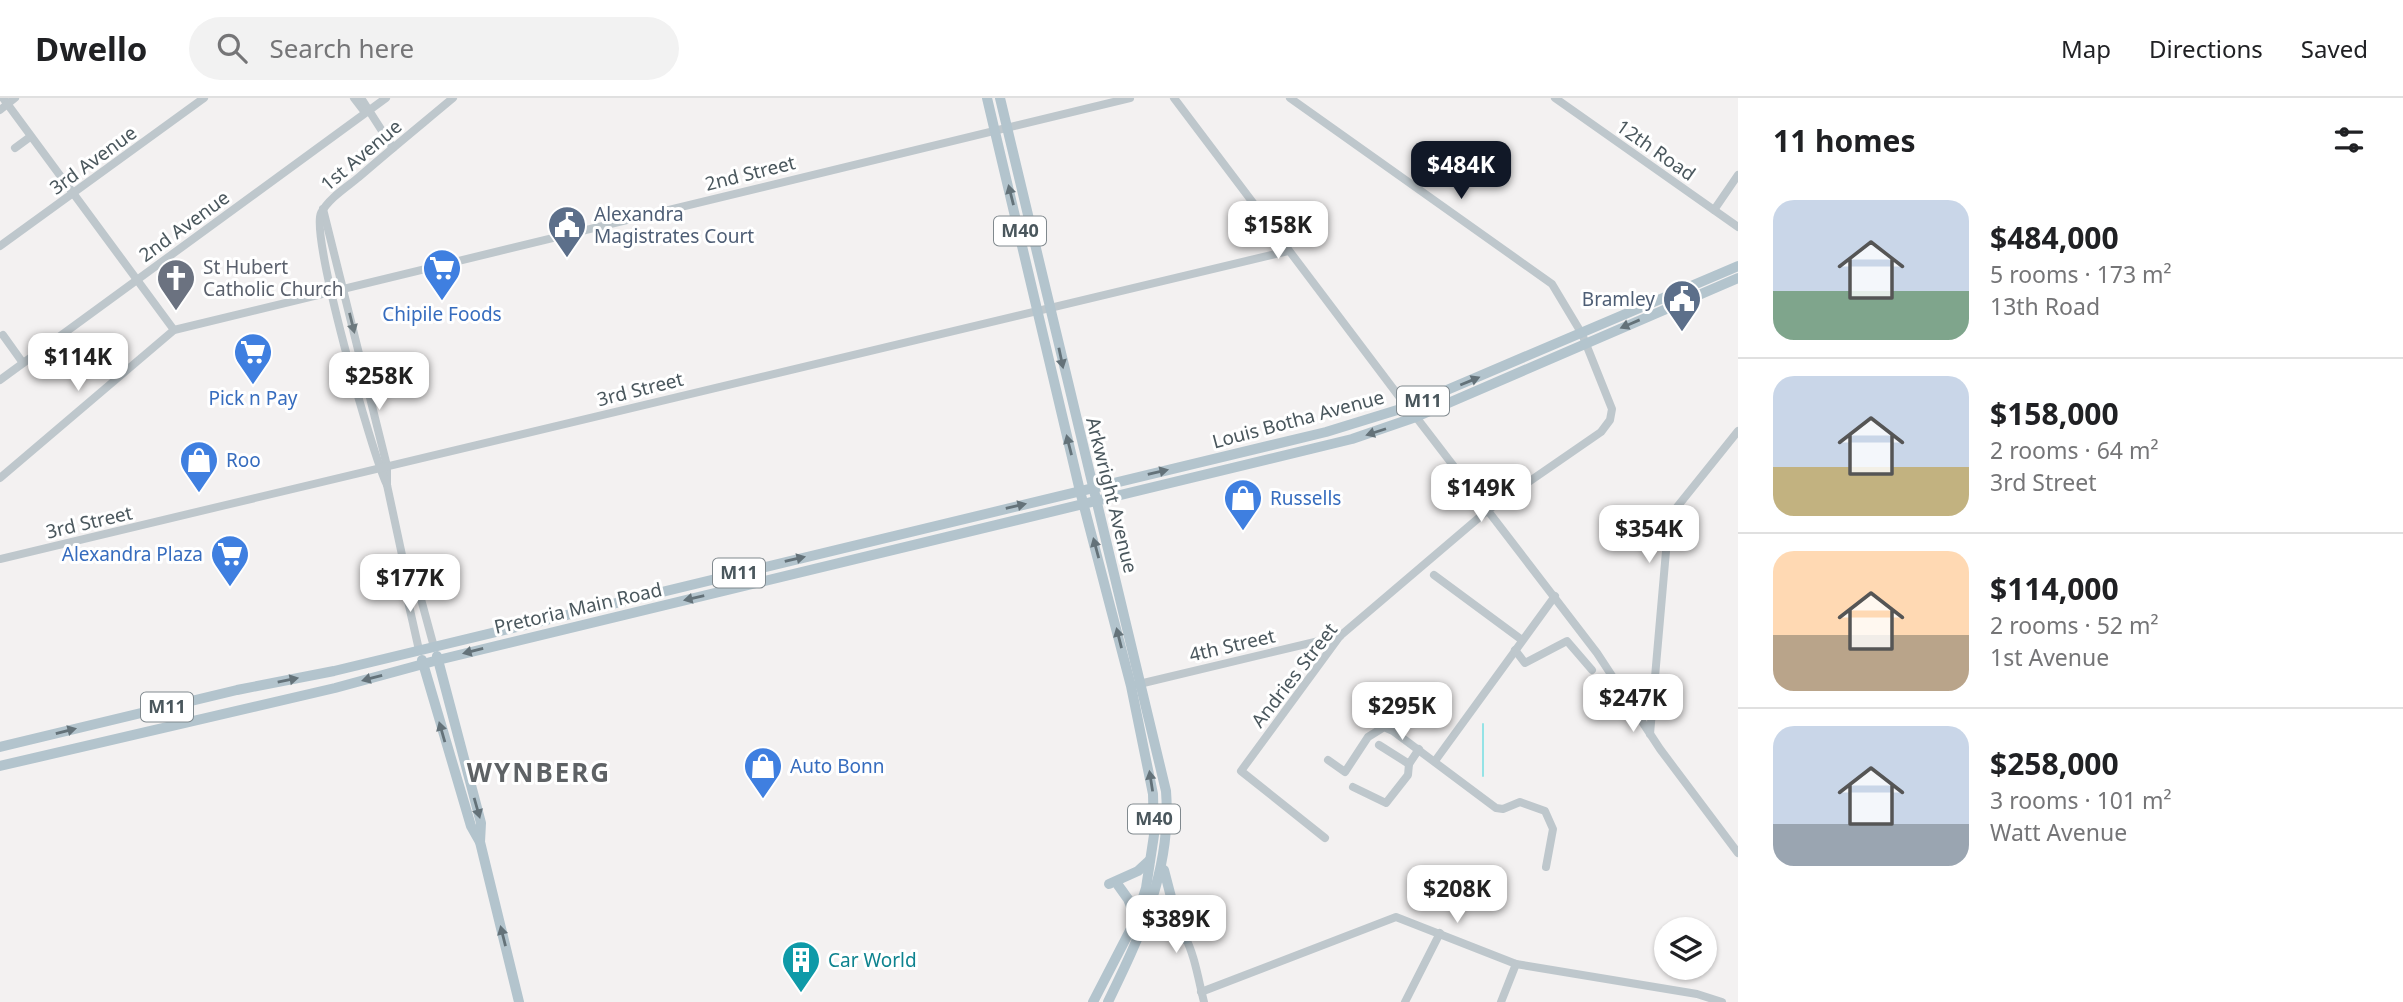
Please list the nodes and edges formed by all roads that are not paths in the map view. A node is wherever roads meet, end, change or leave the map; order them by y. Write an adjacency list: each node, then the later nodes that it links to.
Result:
1 (204, 98): 21 (street, 3rd Avenue)
2 (354, 98): 14 (street)
3 (361, 98): 14 (street)
4 (386, 98): 14 (street, 2nd Avenue)
5 (453, 98): 19 (street, 1st Avenue)
6 (987, 98): 16 (main road, Arkwright Avenue / M40)
7 (1000, 98): 15 (main road, Arkwright Avenue / M40)
8 (1130, 98): 15 (street, 2nd Street)
9 (1174, 98): 26 (street)
10 (1290, 98): 35 (street, Andries Street)
11 (1555, 98): 23 (street, 12th Road)
12 (9, 100): 13 (street); 17 (street)
13 (0, 110)
14 (367, 112): 19 (street); 29 (street, 2nd Avenue)
15 (1007, 127): 16 (street, 2nd Street); 32 (main road, Arkwright Avenue / M40)
16 (995, 130): 30 (street, 2nd Street); 32 (main road, Arkwright Avenue / M40, one-way to 16)
17 (30, 137): 18 (street); 21 (street)
18 (15, 148)
19 (393, 148): 22 (street, 1st Avenue)
20 (1738, 175): 23 (street)
21 (72, 194): 25 (street, 3rd Avenue); 29 (street)
22 (323, 209): 30 (street); 31 (street)
23 (1714, 210): 24 (street, 12th Road)
24 (1738, 227)
25 (0, 246)
26 (1288, 251): 32 (street, 3rd Street); 38 (street)
27 (1738, 266): 35 (main road, Louis Botha Avenue / M11)
28 (1738, 278): 35 (main road, Louis Botha Avenue / M11, one-way to 35)
29 (136, 280): 33 (street); 36 (street, 2nd Avenue)
30 (343, 287): 31 (street, 2nd Street); 43 (street, one-way to 43)
31 (332, 290): 33 (street, 2nd Street); 43 (street)
32 (1044, 307): 43 (street, 3rd Street); 44 (main road, Arkwright Avenue / M40, one-way to 32); 46 (main road, Arkwright Avenue / M40, one-way to 46)
33 (174, 330): 45 (street)
34 (3, 335): 36 (street)
35 (1584, 339): 38 (main road, Louis Botha Avenue / M11, one-way to 35); 39 (main road, Louis Botha Avenue / M11); 52 (street, Andries Street)
36 (23, 363): 37 (street, 2nd Avenue)
37 (0, 380)
38 (1407, 407): 46 (main road, Louis Botha Avenue / M11, one-way to 38)
39 (1436, 408): 40 (main road, Louis Botha Avenue / M11); 42 (street)
40 (1416, 417): 42 (street); 49 (main road, Louis Botha Avenue / M11, one-way to 49)
41 (1738, 431): 67 (street)
42 (1432, 434): 52 (street)
43 (383, 467): 54 (street, 3rd Street); 55 (street)
44 (1076, 472): 47 (main road, Arkwright Avenue / M40); 48 (main road)
45 (0, 478)
46 (1091, 488): 47 (main road, M11); 49 (main road, Arkwright Avenue / M40)
47 (1080, 491): 48 (main road, Pretoria Main Road / M11); 50 (main road, Arkwright Avenue / M40)
48 (1060, 496): 60 (main road, Pretoria Main Road / M11, one-way to 48)
49 (1095, 503): 50 (main road, M11); 66 (main road, Arkwright Avenue / M40)
50 (1084, 506): 51 (main road, Pretoria Main Road / M11); 53 (main road, Arkwright Avenue / M40)
51 (1063, 510): 53 (main road); 63 (main road, Pretoria Main Road / M11, one-way to 63)
52 (1488, 510): 57 (street); 58 (street, Andries Street)
53 (1089, 523): 66 (main road, Arkwright Avenue / M40, one-way to 53)
54 (0, 559)
55 (405, 569): 60 (street); 61 (street)
56 (1434, 575): 59 (street)
57 (1555, 596): 59 (street); 67 (street)
58 (1340, 636): 66 (street, 4th Street); 78 (street, Andries Street)
59 (1522, 640): 62 (street)
60 (434, 647): 61 (main road, Pretoria Main Road / M11); 63 (main road)
61 (419, 650): 64 (main road); 69 (main road, Pretoria Main Road / M11, one-way to 61)
62 (1515, 650): 65 (street); 73 (street)
63 (438, 660): 64 (main road, Pretoria Main Road / M11); 71 (main road)
64 (423, 664): 74 (main road, one-way to 64); 76 (main road, Pretoria Main Road / M11, one-way to 76)
65 (1592, 670)
66 (1136, 685): 81 (main road, Arkwright Avenue / M40, one-way to 66); 82 (main road, Arkwright Avenue / M40)
67 (1650, 734): 80 (street)
68 (1379, 745): 75 (street)
69 (0, 747)
70 (1419, 749): 72 (street); 73 (street); 75 (street)
71 (462, 759): 74 (main road); 79 (main road, one-way to 79)
72 (1328, 760)
73 (1435, 761): 83 (street)
74 (452, 763): 79 (main road)
75 (1409, 764): 77 (street)
76 (0, 766)
77 (1353, 787)
78 (1325, 838)
79 (480, 842): 92 (main road, one-way to 79)
80 (1738, 853)
81 (1152, 858): 84 (main road, Arkwright Avenue / M40); 85 (main road)
82 (1163, 863): 84 (main road, Arkwright Avenue / M40); 86 (main road)
83 (1546, 867)
84 (1149, 899): 85 (main road, M40); 86 (street); 88 (main road, M40)
85 (1136, 919): 93 (main road, M40)
86 (1177, 920): 89 (street)
87 (1440, 933): 90 (street); 91 (street); 96 (street)
88 (1140, 936): 89 (main road); 94 (main road, M40)
89 (1186, 939): 91 (street)
90 (1516, 964): 97 (street); 98 (street)
91 (1201, 992): 95 (street)
92 (519, 1002)
93 (1093, 1002)
94 (1108, 1002)
95 (1204, 1002)
96 (1405, 1002)
97 (1501, 1002)
98 (1722, 1002)

